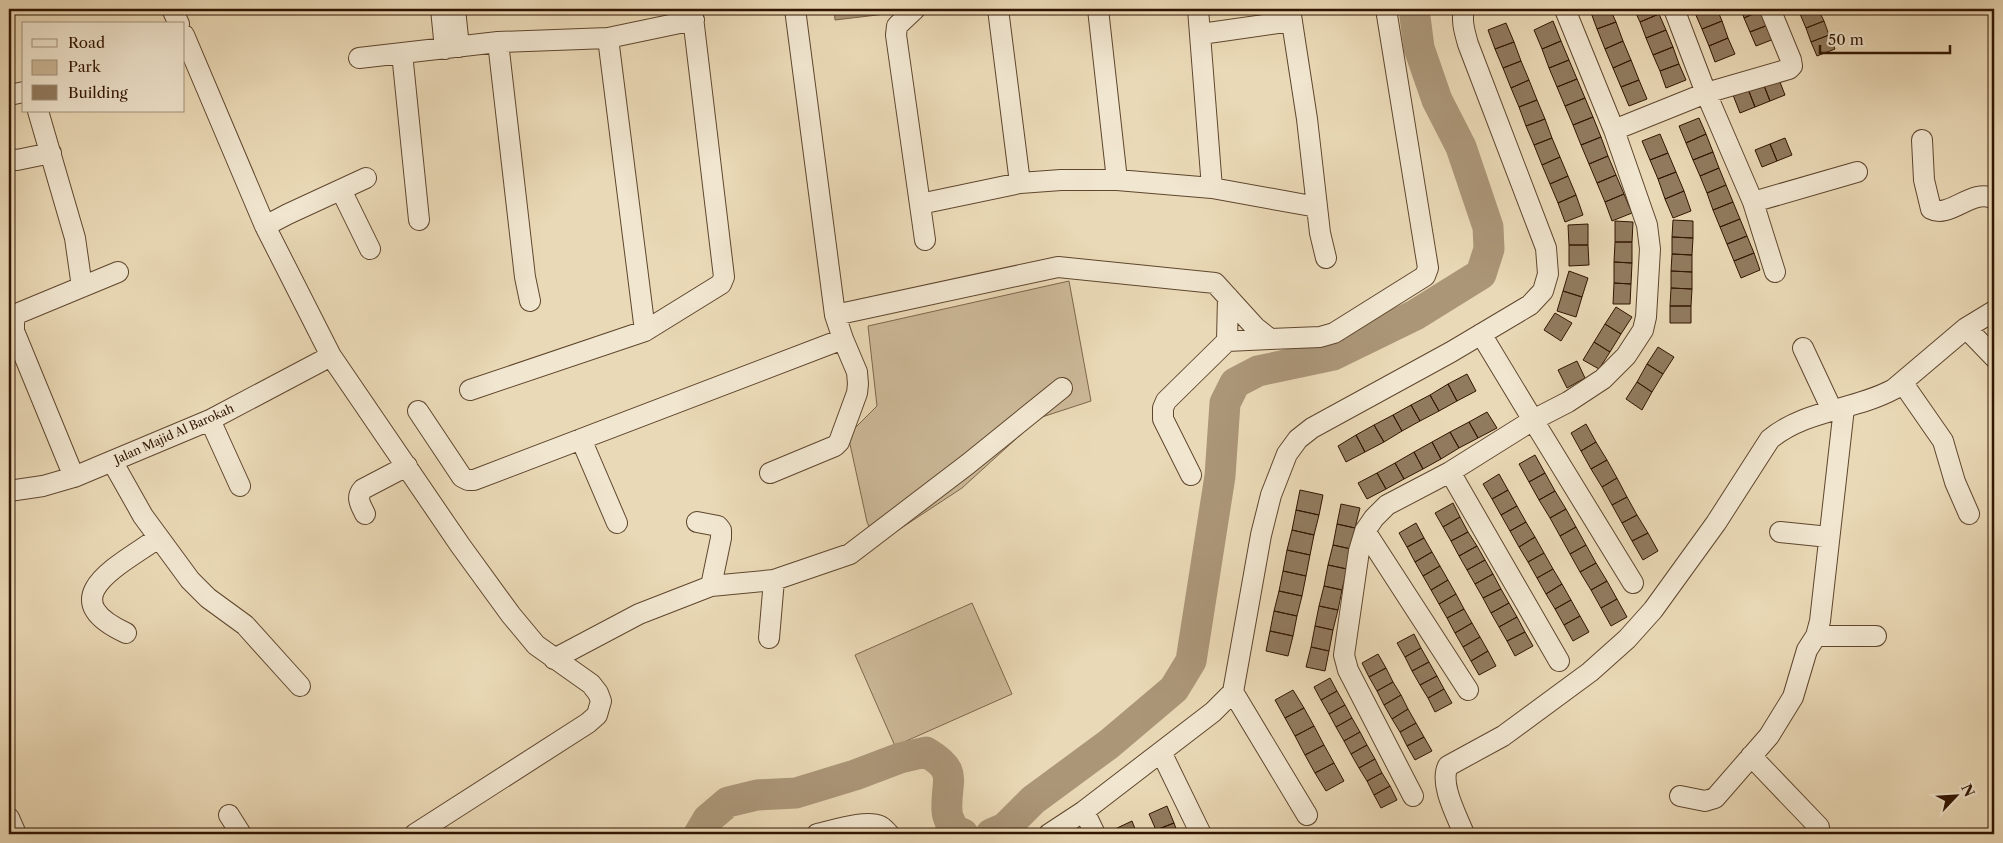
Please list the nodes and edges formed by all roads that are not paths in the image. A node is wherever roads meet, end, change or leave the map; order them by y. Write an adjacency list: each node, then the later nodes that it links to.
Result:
1 (172, 9): 16 (street)
2 (441, 9): 21 (street)
3 (455, 9): 21 (street)
4 (795, 9): 53 (street)
5 (915, 9): 40 (street)
6 (998, 9): 35 (street)
7 (1098, 9): 34 (street)
8 (1198, 9): 17 (street)
9 (1386, 9): 57 (street)
10 (1464, 9): 56 (street)
11 (1566, 9): 28 (street)
12 (1674, 9): 25 (street)
13 (1770, 9): 25 (street)
14 (693, 14): 19 (street); 55 (street)
15 (1291, 15): 17 (street); 41 (street)
16 (178, 22)
17 (1201, 34): 36 (street)
18 (185, 37): 43 (street)
19 (608, 38): 20 (street); 55 (street)
20 (498, 42): 21 (street); 51 (street)
21 (452, 48): 22 (street)
22 (402, 53): 23 (street); 42 (street)
23 (358, 58)
24 (22, 92): 26 (street)
25 (1706, 93): 28 (street); 39 (street)
26 (9, 95)
27 (38, 112): 30 (street)
28 (1614, 130): 69 (street)
29 (1922, 140): 38 (street)
30 (51, 153): 31 (street); 49 (street)
31 (9, 159)
32 (1857, 172): 39 (street)
33 (366, 178): 37 (street)
34 (1117, 180): 35 (street); 36 (street)
35 (1020, 183): 40 (street)
36 (1212, 188): 41 (street)
37 (341, 190): 43 (street); 45 (street)
38 (1994, 199)
39 (1753, 202): 48 (street)
40 (920, 204): 44 (street)
41 (1317, 207): 46 (street)
42 (419, 220)
43 (265, 226): 61 (street)
44 (925, 240)
45 (370, 249)
46 (1326, 258)
47 (118, 272): 49 (street)
48 (1775, 272)
49 (82, 287): 76 (street)
50 (1228, 298): 53 (street); 57 (street); 59 (street)
51 (530, 302)
52 (1994, 311): 54 (street)
53 (835, 315): 58 (street)
54 (1966, 328): 62 (street); 63 (street)
55 (644, 330): 65 (street)
56 (1481, 334): 69 (street); 98 (street)
57 (1270, 338): 59 (street)
58 (842, 340): 70 (street); 74 (street)
59 (1227, 341): 75 (street)
60 (1803, 348): 66 (street)
61 (331, 356): 68 (street, Jalan Majid Al Barokah); 72 (street)
62 (1994, 357)
63 (1902, 382): 66 (street); 80 (street)
64 (1062, 388): 87 (street)
65 (470, 390)
66 (1838, 409): 85 (street); 116 (street)
67 (418, 411): 70 (street)
68 (210, 420): 71 (street, Jalan Majid Al Barokah); 77 (street)
69 (1533, 420): 73 (street); 88 (street)
70 (581, 439): 82 (street)
71 (112, 461): 76 (street, Jalan Majid Al Barokah); 86 (street)
72 (406, 466): 79 (street); 94 (street)
73 (1450, 472): 83 (street); 95 (street)
74 (770, 473)
75 (1191, 475)
76 (74, 477): 78 (street, Jalan Majid Al Barokah)
77 (240, 486)
78 (9, 491)
79 (365, 514)
80 (1970, 514)
81 (697, 522): 89 (street)
82 (617, 523)
83 (1365, 531): 97 (street); 101 (street)
84 (1780, 532): 85 (street)
85 (1829, 537): 91 (street)
86 (158, 538): 90 (street); 96 (street)
87 (774, 580): 89 (street); 93 (street)
88 (1633, 583)
89 (711, 586): 94 (street)
90 (126, 633)
91 (1816, 636): 92 (street); 100 (street)
92 (1876, 636)
93 (769, 638)
94 (554, 659): 110 (street)
95 (1558, 661)
96 (300, 686)
97 (1468, 690)
98 (1233, 692): 99 (street); 105 (street)
99 (1161, 752): 103 (street); 115 (street)
100 (1751, 756): 102 (street); 107 (street)
101 (1413, 796)
102 (1680, 796)
103 (1084, 811): 113 (street); 114 (street)
104 (228, 815): 109 (street)
105 (1307, 815)
106 (9, 818): 108 (street)
107 (1819, 827)
108 (16, 834)
109 (241, 834)
110 (415, 834)
111 (817, 834): 112 (street)
112 (889, 834)
113 (1049, 834)
114 (1094, 834)
115 (1201, 834)
116 (1464, 834)

